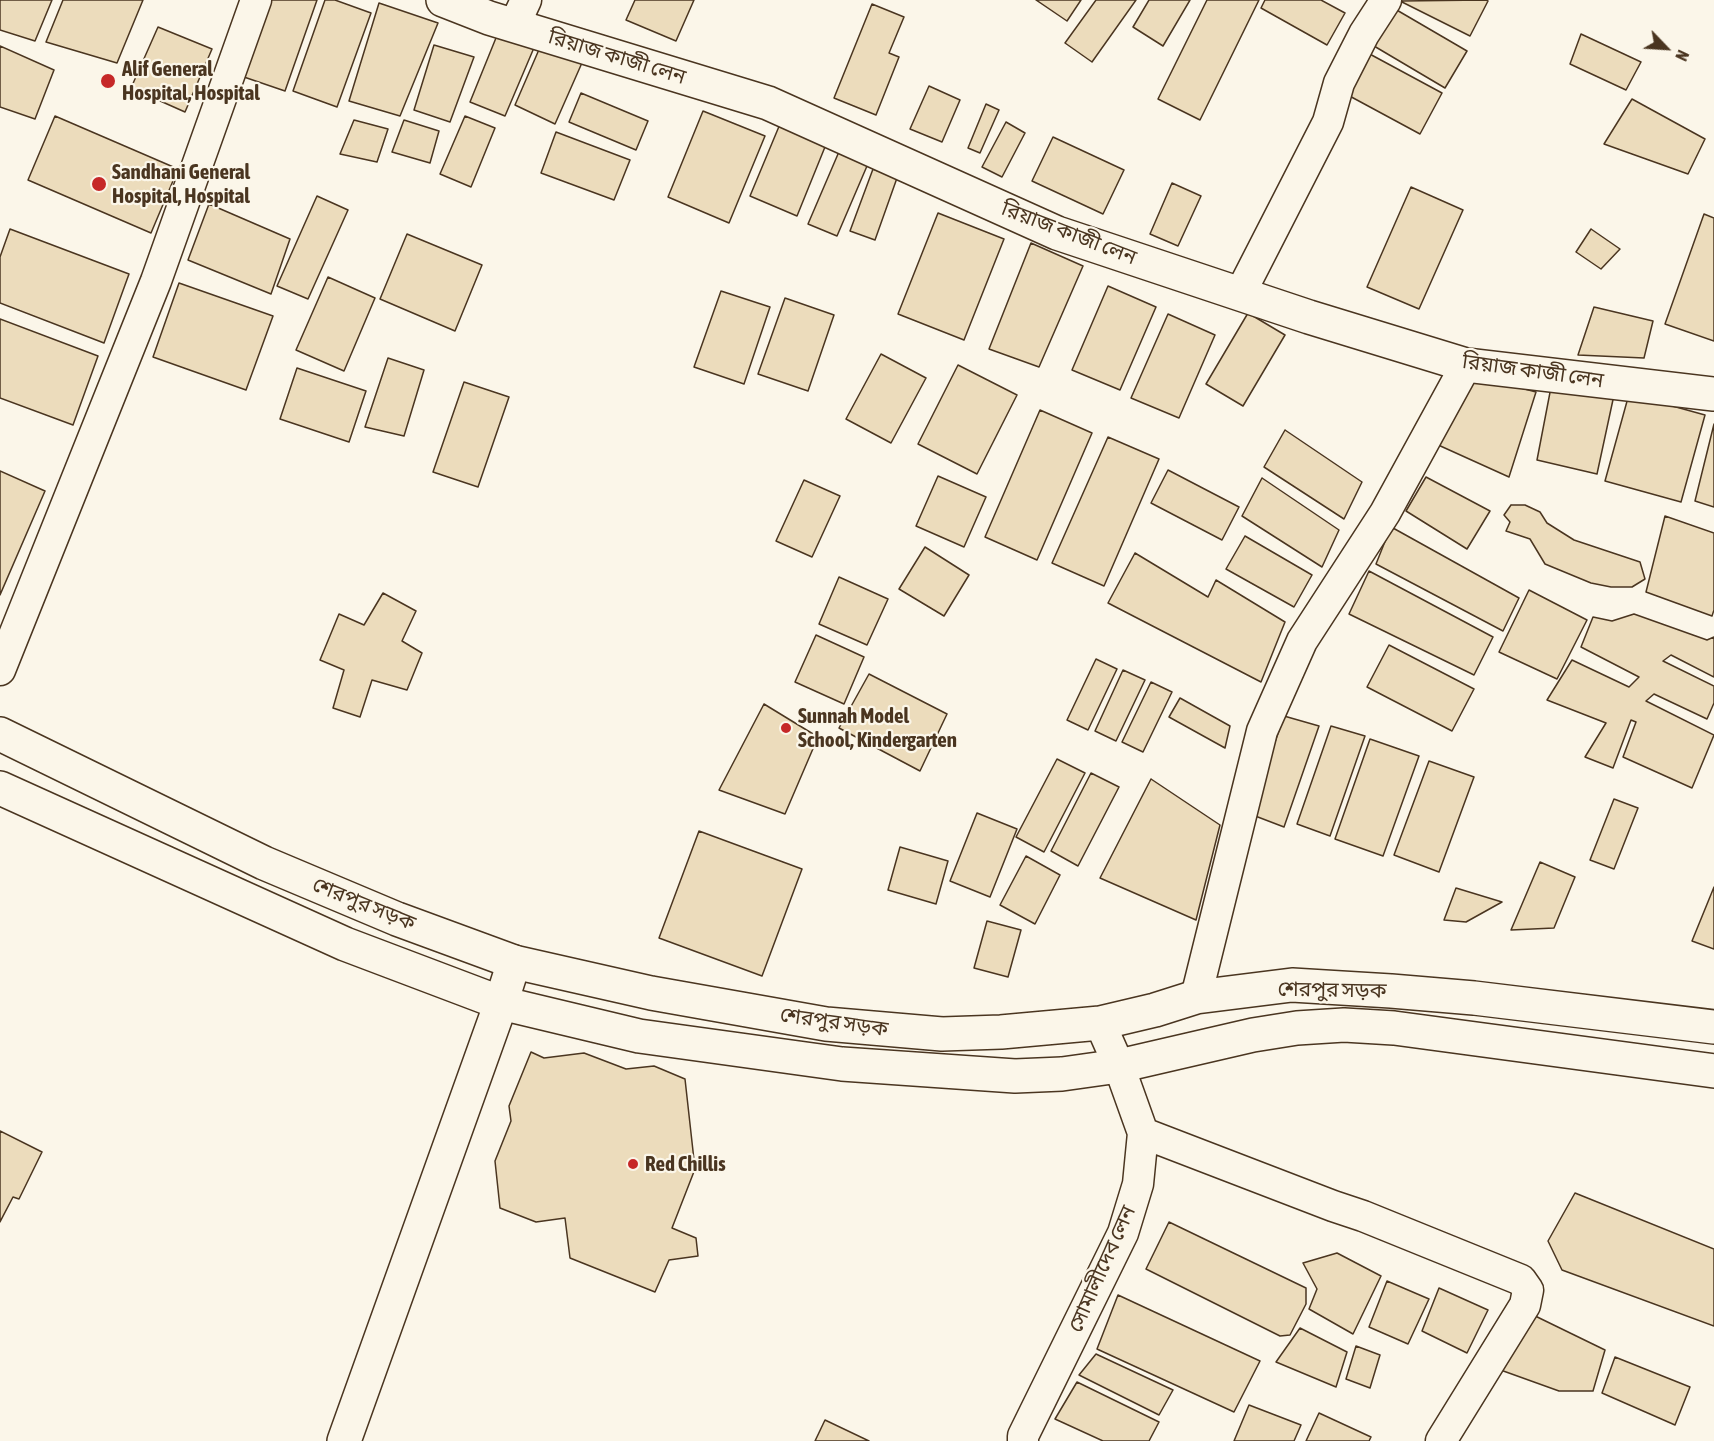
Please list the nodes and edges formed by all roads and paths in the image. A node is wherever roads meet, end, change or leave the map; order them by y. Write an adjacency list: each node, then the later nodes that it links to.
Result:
1 (256, 0): 8 (street)
2 (443, 0): 4 (main road, রিয়াজ কাজী লেন)
3 (1386, 0): 5 (street)
4 (520, 13): 5 (main road, রিয়াজ কাজী লেন)
5 (1240, 294): 6 (main road, রিয়াজ কাজী লেন)
6 (1466, 365): 7 (main road, রিয়াজ কাজী লেন); 12 (street)
7 (1714, 394)
8 (0, 670)
9 (0, 734): 11 (main road, শেরপুর সড়ক)
10 (0, 788): 13 (main road, শেরপুর সড়ক)
11 (514, 962): 13 (main road); 14 (main road, শেরপুর সড়ক)
12 (1196, 997): 14 (main road, শেরপুর সড়ক); 15 (main road, শেরপুর সড়ক)
13 (501, 1004): 16 (main road, শেরপুর সড়ক); 19 (main road)
14 (1100, 1023): 16 (street, সোমালীদেব লেন)
15 (1714, 1027)
16 (1119, 1066): 17 (main road, শেরপুর সড়ক); 18 (street, সোমালীদেব লেন)
17 (1714, 1071)
18 (1143, 1133): 20 (street, সোমালীদেব লেন); 21 (street)
19 (344, 1441)
20 (1023, 1441)
21 (1441, 1441)

